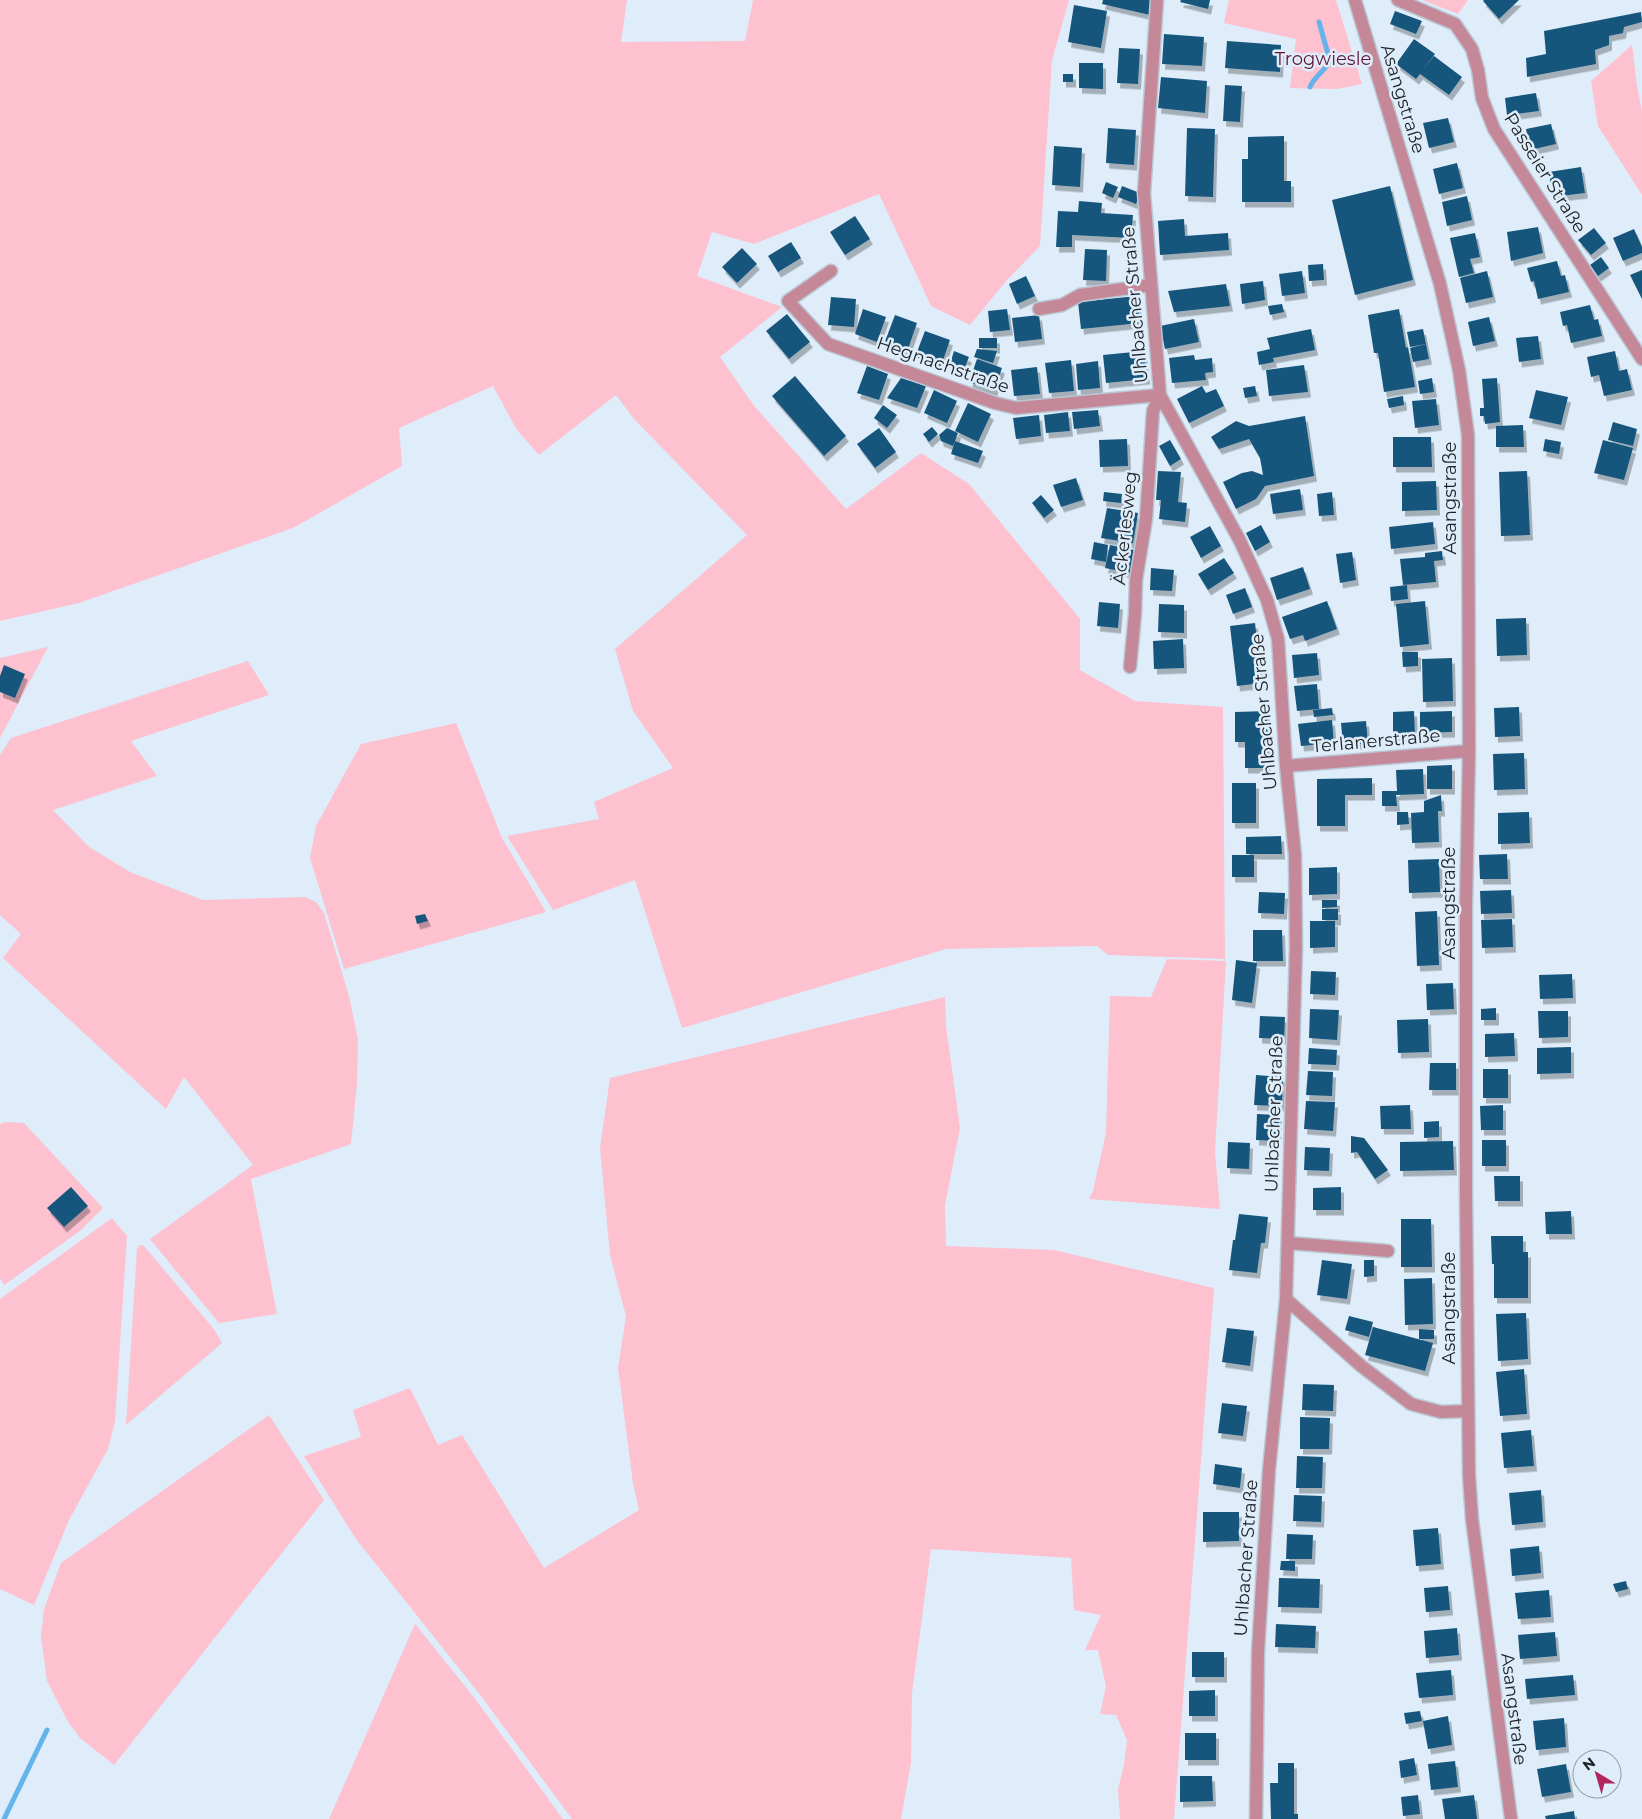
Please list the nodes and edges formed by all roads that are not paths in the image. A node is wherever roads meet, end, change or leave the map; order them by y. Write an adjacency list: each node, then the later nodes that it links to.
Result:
1 (1157, 0): 5 (street, Uhlbacher Straße)
2 (1355, 0): 10 (street, Asangstraße)
3 (1398, 0): 7 (street, Passeier Straße)
4 (831, 271): 8 (street, Hegnachstraße)
5 (1151, 285): 6 (street); 8 (street, Uhlbacher Straße)
6 (1039, 309)
7 (1642, 360)
8 (1160, 395): 9 (street, Äckerlesweg); 11 (street, Uhlbacher Straße)
9 (1130, 667)
10 (1469, 751): 11 (street, Terlanerstraße); 15 (street, Asangstraße)
11 (1286, 766): 12 (street, Uhlbacher Straße)
12 (1288, 1242): 13 (street); 14 (street, Uhlbacher Straße)
13 (1388, 1251)
14 (1286, 1299): 15 (street); 16 (street, Uhlbacher Straße)
15 (1467, 1411): 17 (street, Asangstraße)
16 (1256, 1819)
17 (1511, 1819)

